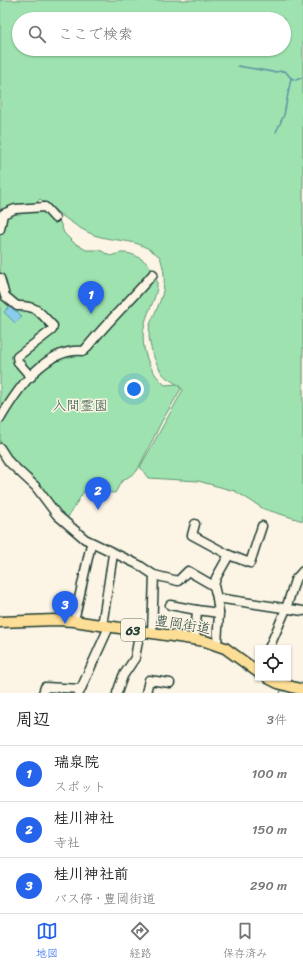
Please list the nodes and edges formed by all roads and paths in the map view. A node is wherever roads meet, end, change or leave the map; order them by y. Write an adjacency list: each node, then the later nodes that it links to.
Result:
1 (55, 218): 2 (street)
2 (0, 229)
3 (153, 274): 5 (street)
4 (1, 284): 5 (street)
5 (31, 377): 6 (street)
6 (0, 419)
7 (0, 448): 10 (street)
8 (195, 524): 12 (street)
9 (262, 526): 12 (street)
10 (91, 544): 11 (street); 22 (street)
11 (113, 554): 14 (street); 24 (street)
12 (229, 555): 15 (street)
13 (303, 571): 18 (street)
14 (154, 575): 15 (street); 26 (street)
15 (214, 586): 16 (street)
16 (217, 598): 18 (street); 21 (street)
17 (170, 605): 19 (street)
18 (286, 609): 20 (street); 29 (street)
19 (197, 610): 21 (street); 27 (street)
20 (303, 611)
21 (219, 613): 28 (street)
22 (74, 621): 23 (main road, 豊岡街道 / 63); 24 (main road, 豊岡街道 / 63)
23 (0, 622)
24 (106, 626): 25 (main road, 豊岡街道 / 63); 35 (street)
25 (136, 631): 26 (main road, 豊岡街道 / 63); 37 (street)
26 (152, 633): 27 (main road, 豊岡街道 / 63)
27 (195, 639): 28 (main road, 豊岡街道 / 63)
28 (217, 644): 30 (main road, 豊岡街道 / 63)
29 (270, 645)
30 (255, 669)
31 (272, 681): 33 (main road)
32 (170, 683): 38 (street)
33 (286, 690): 34 (main road)
34 (303, 690)
35 (80, 691): 36 (street)
36 (43, 693)
37 (117, 693)
38 (146, 693)

